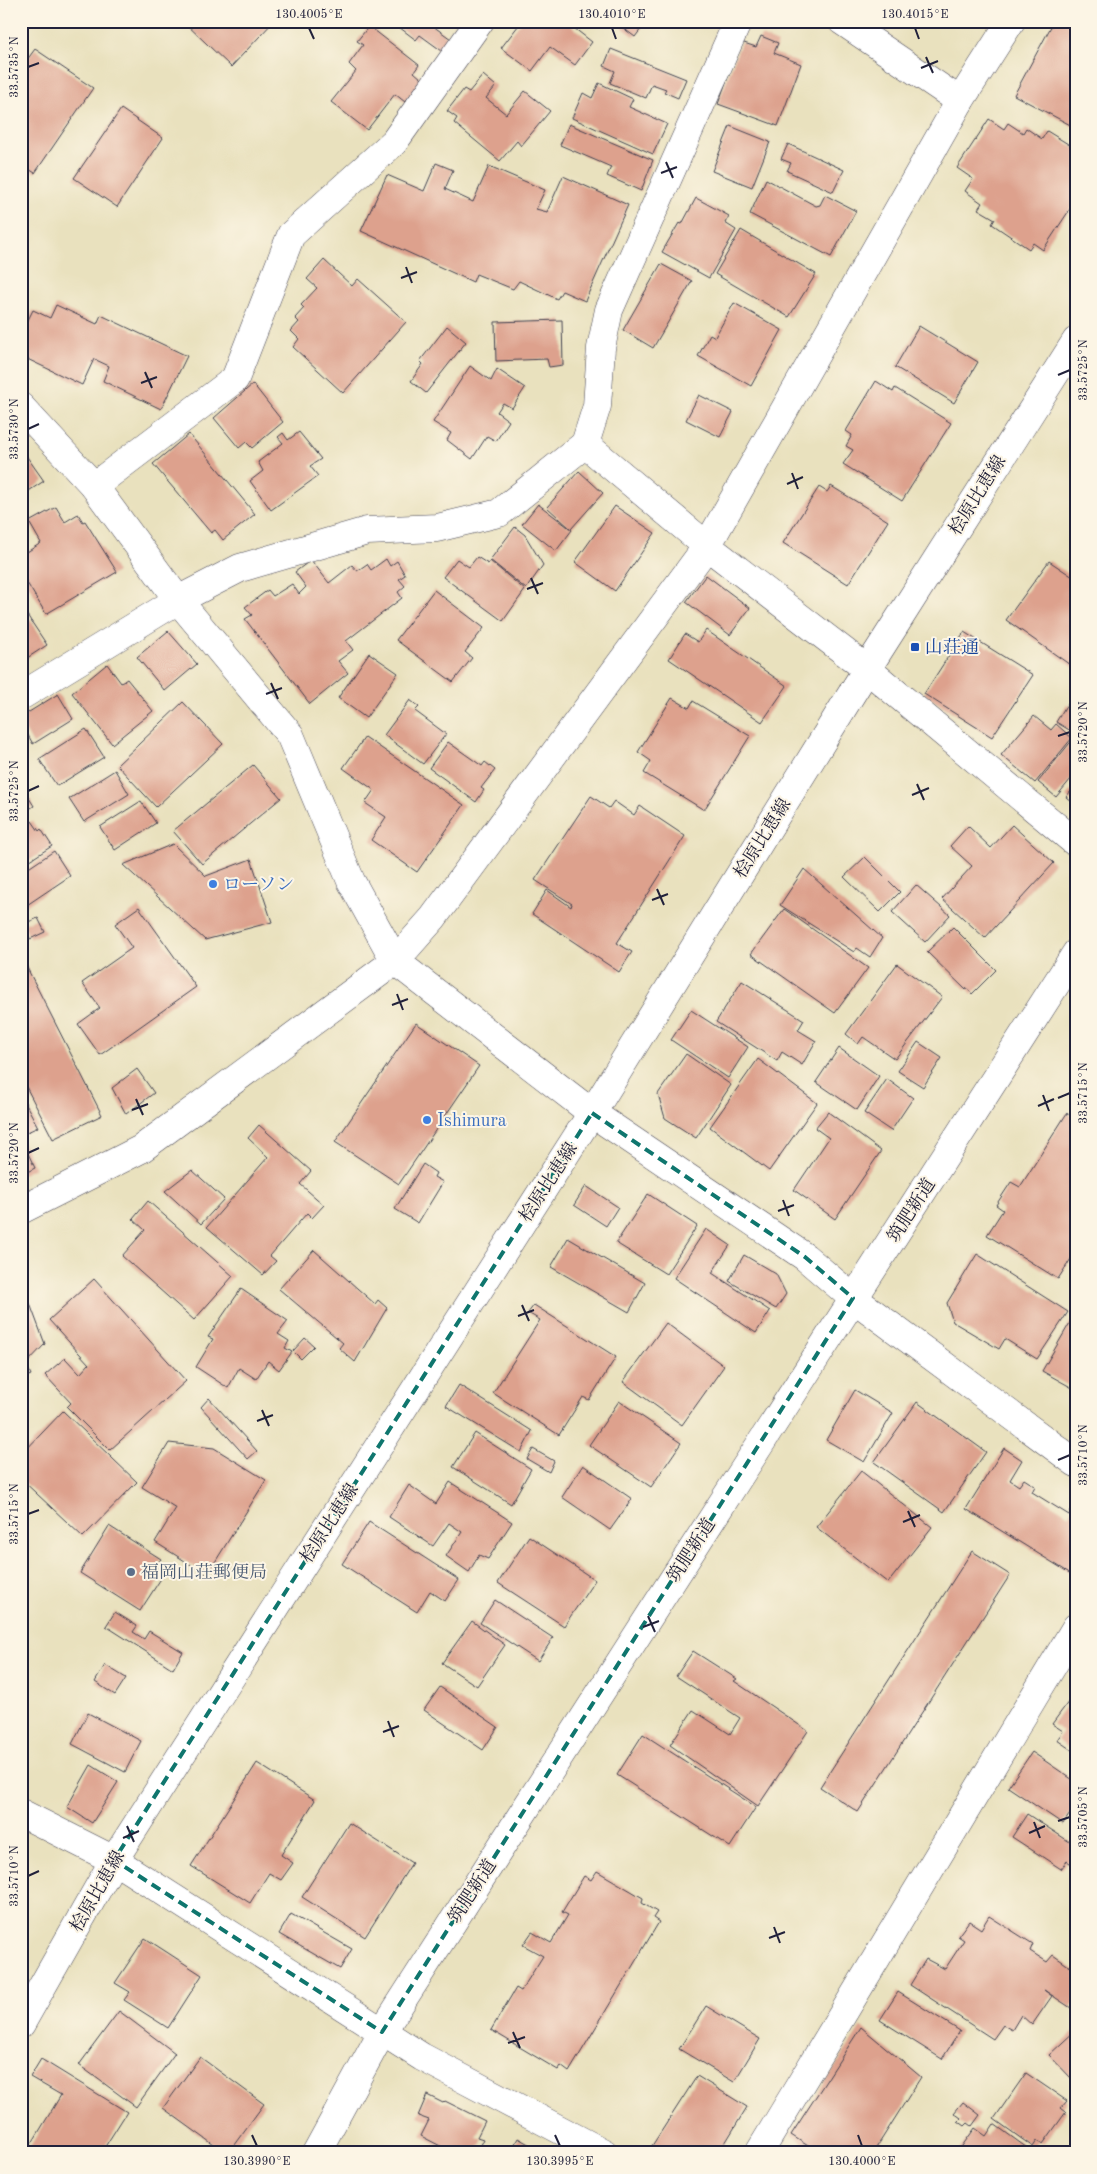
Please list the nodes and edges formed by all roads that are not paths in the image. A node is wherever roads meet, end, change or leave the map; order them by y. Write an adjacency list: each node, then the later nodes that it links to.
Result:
1 (480, 21): 9 (street)
2 (738, 21): 8 (street)
3 (842, 21): 5 (street)
4 (1011, 21): 5 (street)
5 (960, 101): 10 (street)
6 (1076, 341): 12 (street, 桧原比恵線)
7 (21, 407): 9 (street)
8 (585, 444): 10 (street); 11 (street)
9 (94, 486): 11 (street)
10 (707, 546): 12 (street); 16 (street)
11 (178, 600): 13 (street); 16 (street)
12 (867, 669): 14 (street); 17 (street, 桧原比恵線)
13 (21, 696)
14 (1076, 843)
15 (1076, 953): 19 (street, 筑肥新道)
16 (395, 960): 17 (street); 18 (street)
17 (592, 1113): 19 (street); 23 (street, 桧原比恵線)
18 (21, 1210)
19 (853, 1298): 20 (street); 25 (street, 筑肥新道)
20 (1076, 1463)
21 (1076, 1627): 28 (street)
22 (21, 1812): 23 (street)
23 (114, 1860): 24 (street, 桧原比恵線); 25 (street)
24 (21, 2024)
25 (382, 2032): 26 (street, 筑肥新道); 27 (street)
26 (316, 2153)
27 (604, 2153)
28 (759, 2153)

